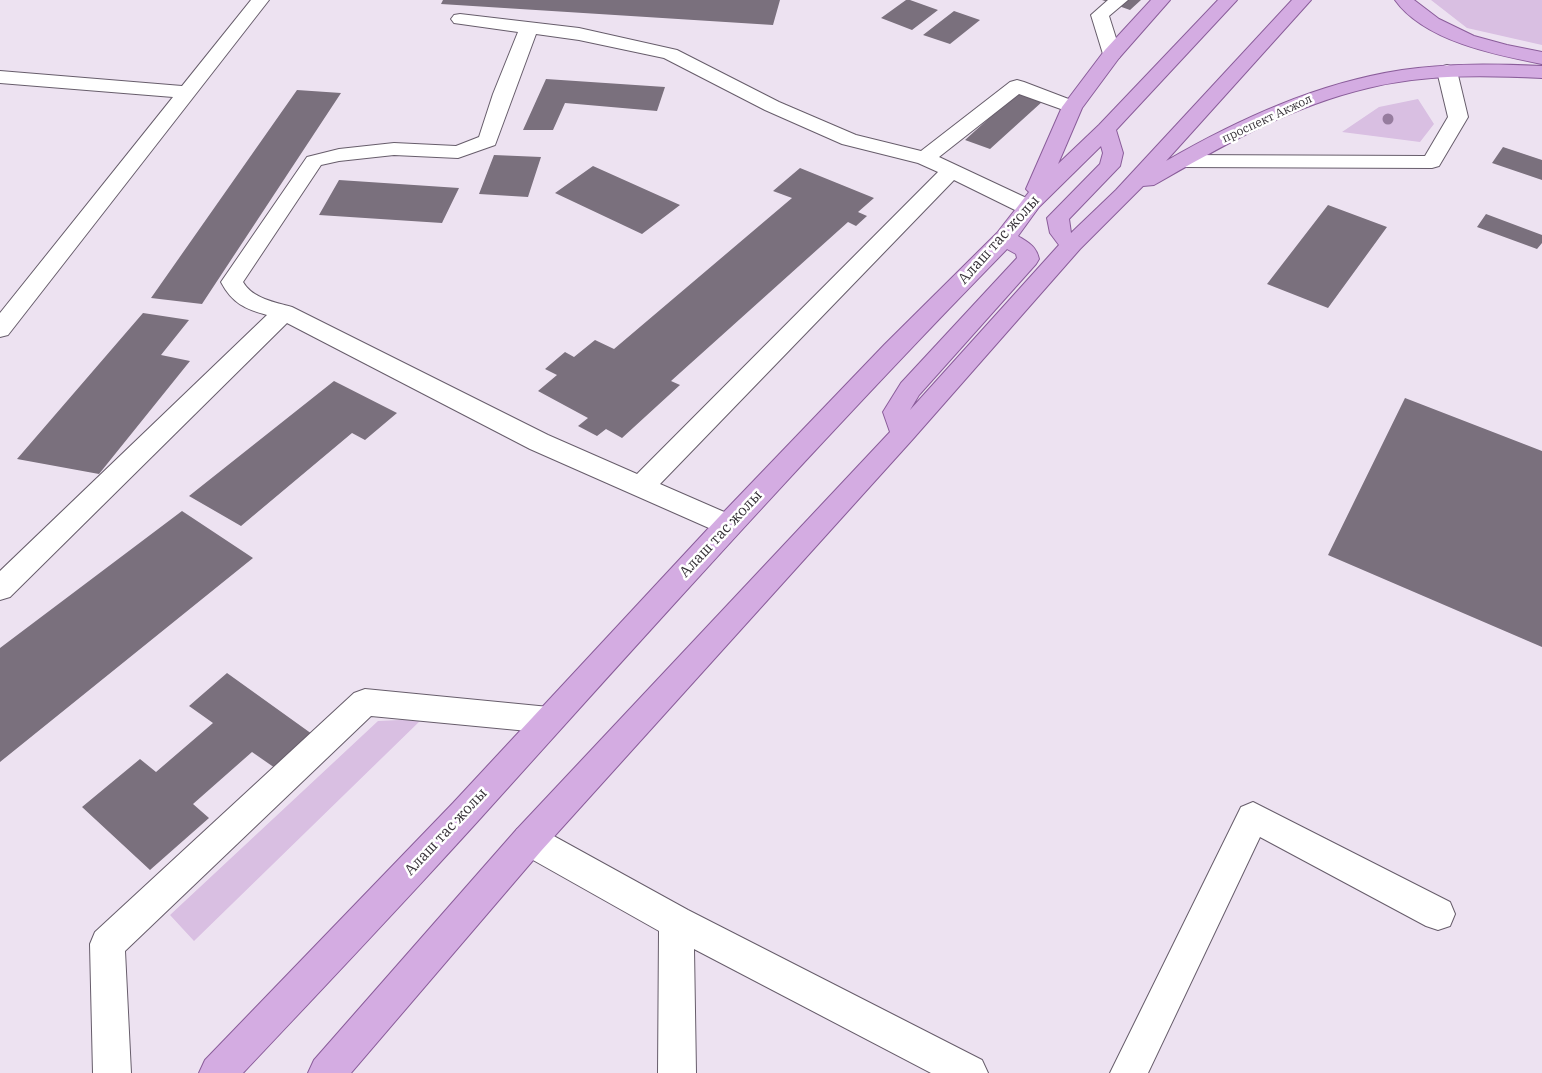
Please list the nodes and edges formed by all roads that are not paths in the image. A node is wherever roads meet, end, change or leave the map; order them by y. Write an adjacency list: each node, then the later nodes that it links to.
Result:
1 (260, 0): 14 (lane)
2 (1119, 0): 9 (lane)
3 (1161, 0): 9 (main road)
4 (1228, 0): 16 (main road, Алаш тас жолы)
5 (1302, 0): 20 (main road)
6 (1404, 0): 10 (main road)
7 (460, 19): 8 (lane)
8 (529, 28): 17 (lane); 24 (lane)
9 (1112, 54): 15 (main road)
10 (1542, 58)
11 (1447, 71): 12 (main road, проспект Акжол); 18 (main road, проспект Акжол); 18 (lane)
12 (1542, 72)
13 (0, 77): 14 (lane)
14 (188, 92): 25 (lane)
15 (1072, 107): 17 (lane); 21 (main road)
16 (1106, 129): 21 (main road, Алаш тас жолы); 23 (main road)
17 (925, 158): 19 (lane)
18 (1182, 161): 20 (main road, проспект Акжол)
19 (950, 171): 21 (lane); 27 (lane)
20 (1124, 195): 23 (main road)
21 (1029, 205): 22 (main road, Алаш тас жолы)
22 (1005, 238): 26 (main road); 28 (main road, Алаш тас жолы)
23 (1072, 244): 26 (main road)
24 (284, 312): 27 (lane); 29 (lane)
25 (0, 329)
26 (903, 434): 31 (main road)
27 (641, 487): 28 (lane)
28 (728, 525): 30 (main road, Алаш тас жолы)
29 (0, 588)
30 (549, 720): 34 (lane); 35 (main road, Алаш тас жолы)
31 (529, 840): 33 (lane); 36 (main road)
32 (1438, 914): 39 (lane)
33 (676, 922): 37 (lane); 38 (lane)
34 (112, 1073)
35 (218, 1073)
36 (327, 1073)
37 (677, 1073)
38 (969, 1073)
39 (1129, 1073)

